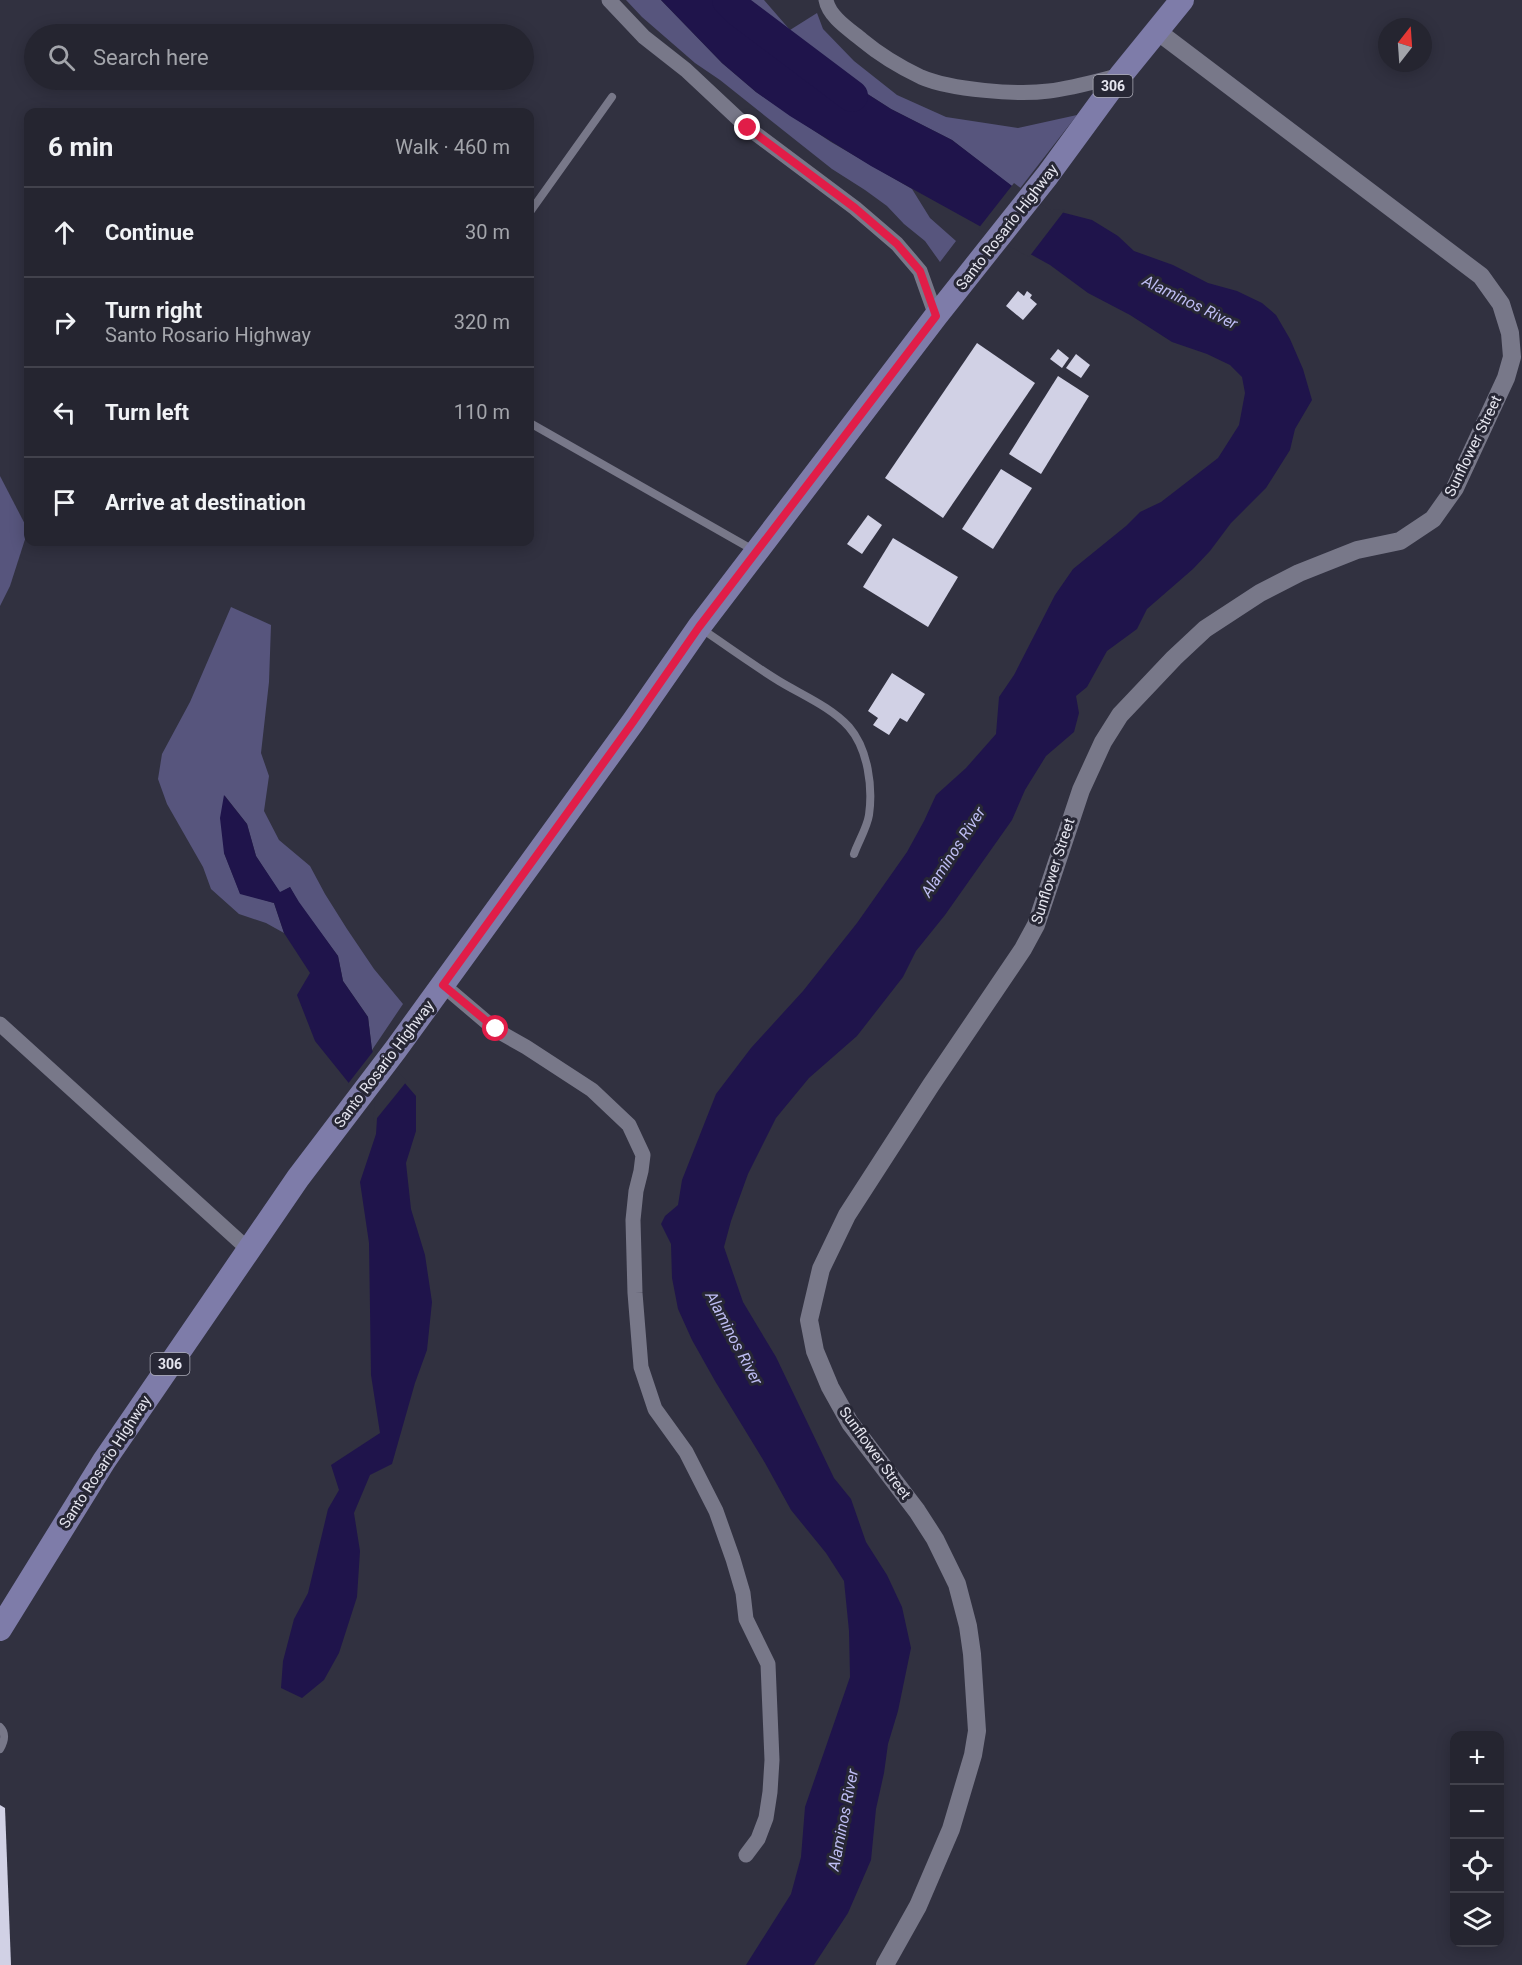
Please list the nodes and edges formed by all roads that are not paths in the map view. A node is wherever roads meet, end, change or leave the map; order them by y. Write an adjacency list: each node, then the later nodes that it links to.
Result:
1 (609, 0): 8 (street)
2 (826, 0): 5 (street)
3 (1182, 0): 4 (main road, Santo Rosario Highway / 306)
4 (1157, 31): 5 (main road, Santo Rosario Highway / 306); 20 (street, Sunflower Street)
5 (1121, 75): 8 (main road, Santo Rosario Highway / 306)
6 (612, 97): 7 (lane)
7 (534, 206)
8 (936, 316): 10 (main road, Santo Rosario Highway / 306)
9 (534, 425): 10 (lane)
10 (756, 552): 11 (main road, Santo Rosario Highway / 306)
11 (699, 627): 12 (lane); 13 (main road, Santo Rosario Highway / 306)
12 (854, 854)
13 (443, 985): 15 (main road, Santo Rosario Highway / 306); 19 (street)
14 (0, 1024): 15 (street)
15 (249, 1250): 16 (main road, Santo Rosario Highway / 306)
16 (0, 1629)
17 (0, 1727): 18 (lane)
18 (0, 1749)
19 (746, 1855)
20 (885, 1965)

